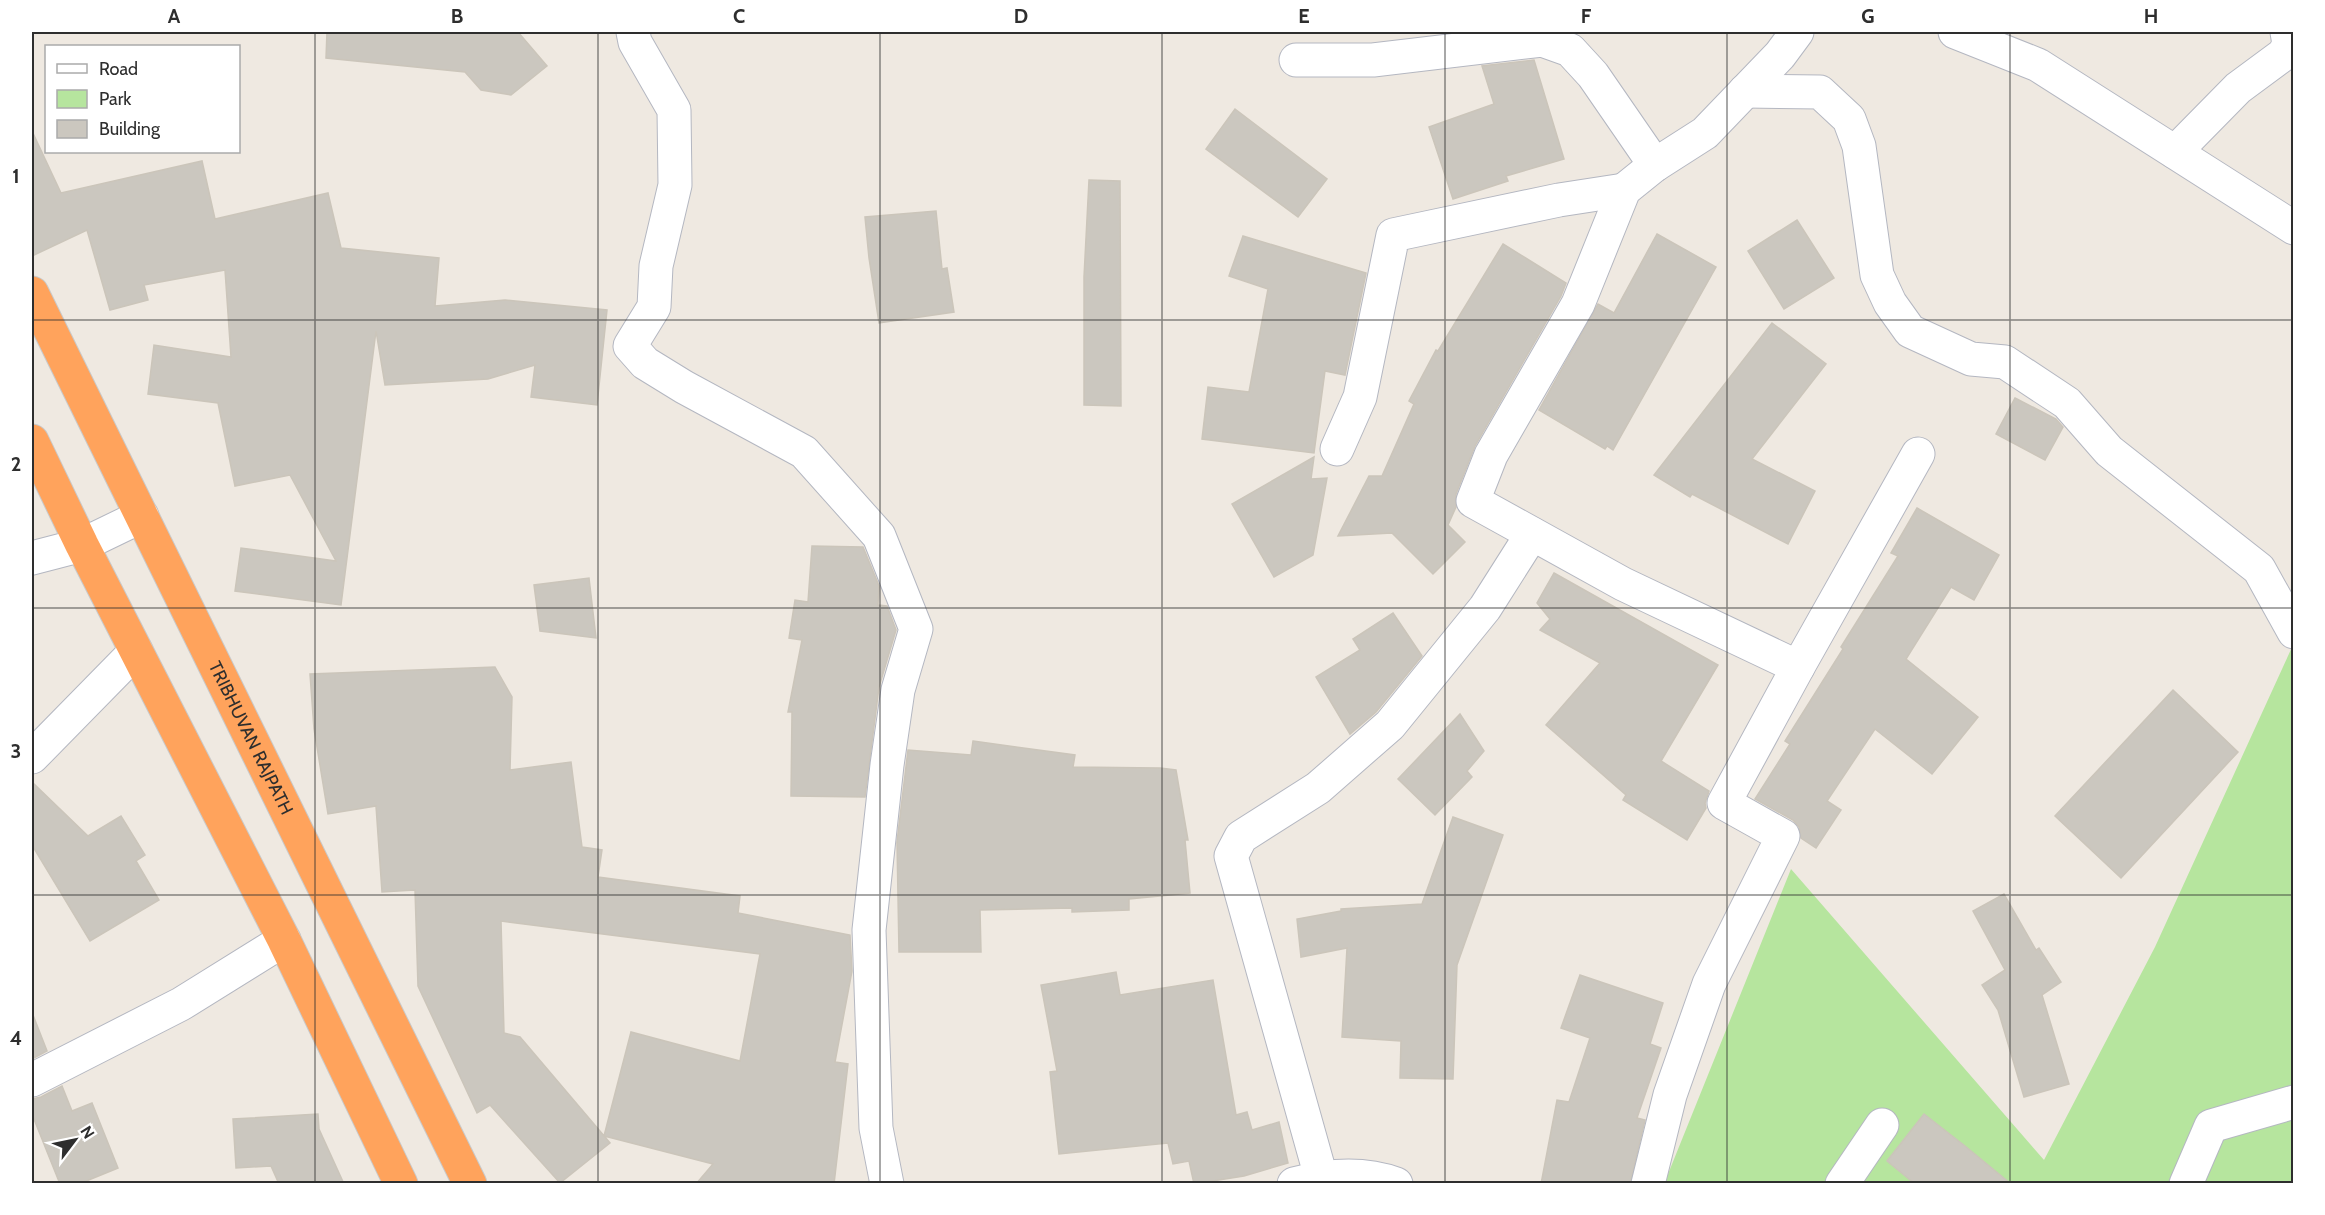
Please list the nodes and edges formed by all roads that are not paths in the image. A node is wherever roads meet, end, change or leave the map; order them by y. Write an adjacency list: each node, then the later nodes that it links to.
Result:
1 (633, 32): 30 (street)
2 (1797, 32): 6 (street)
3 (1955, 32): 7 (street)
4 (2287, 32): 7 (street)
5 (1296, 60): 8 (street)
6 (1745, 91): 8 (street); 19 (street)
7 (2175, 152): 10 (street)
8 (1655, 165): 9 (street)
9 (1624, 190): 13 (street); 16 (street)
10 (2294, 228)
11 (32, 293): 15 (highway, TRIBHUVAN RAJPATH)
12 (32, 441): 17 (highway)
13 (1337, 449)
14 (1918, 454): 21 (street)
15 (142, 516): 17 (street); 29 (highway, TRIBHUVAN RAJPATH)
16 (1532, 534): 21 (street); 27 (street)
17 (82, 545): 18 (street); 20 (highway)
18 (32, 558)
19 (2294, 632)
20 (136, 651): 22 (street); 23 (highway)
21 (1797, 667): 32 (street)
22 (32, 757)
23 (284, 940): 24 (street); 28 (highway)
24 (32, 1080)
25 (2294, 1102): 34 (street)
26 (1882, 1125): 33 (street)
27 (1307, 1180): 31 (street)
28 (401, 1184)
29 (470, 1184)
30 (887, 1184)
31 (1396, 1184)
32 (1648, 1184)
33 (1842, 1184)
34 (2186, 1184)

